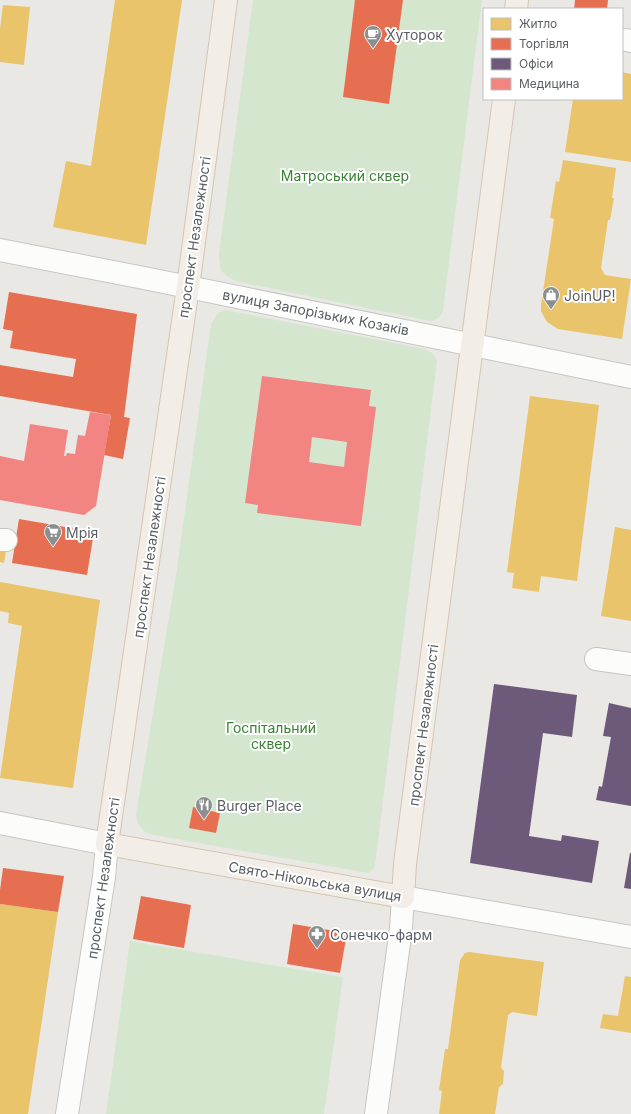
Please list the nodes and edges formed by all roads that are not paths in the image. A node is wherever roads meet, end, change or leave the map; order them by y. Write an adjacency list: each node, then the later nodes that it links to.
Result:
1 (226, 0): 4 (main road, проспект Незалежності)
2 (504, 100): 5 (main road, проспект Незалежності)
3 (0, 250): 4 (main road, вулиця Запорізьких Козаків)
4 (188, 287): 5 (main road, вулиця Запорізьких Козаків); 10 (main road, проспект Незалежності)
5 (473, 345): 6 (main road, вулиця Запорізьких Козаків); 11 (main road, проспект Незалежності)
6 (631, 377)
7 (596, 658): 8 (main road)
8 (631, 664)
9 (0, 823): 10 (main road, Свято-Нікольська вулиця)
10 (107, 844): 11 (main road, Свято-Нікольська вулиця); 13 (main road, проспект Незалежності)
11 (403, 897): 12 (main road, Свято-Нікольська вулиця); 14 (main road, проспект Незалежності)
12 (631, 937)
13 (67, 1114)
14 (376, 1114)

